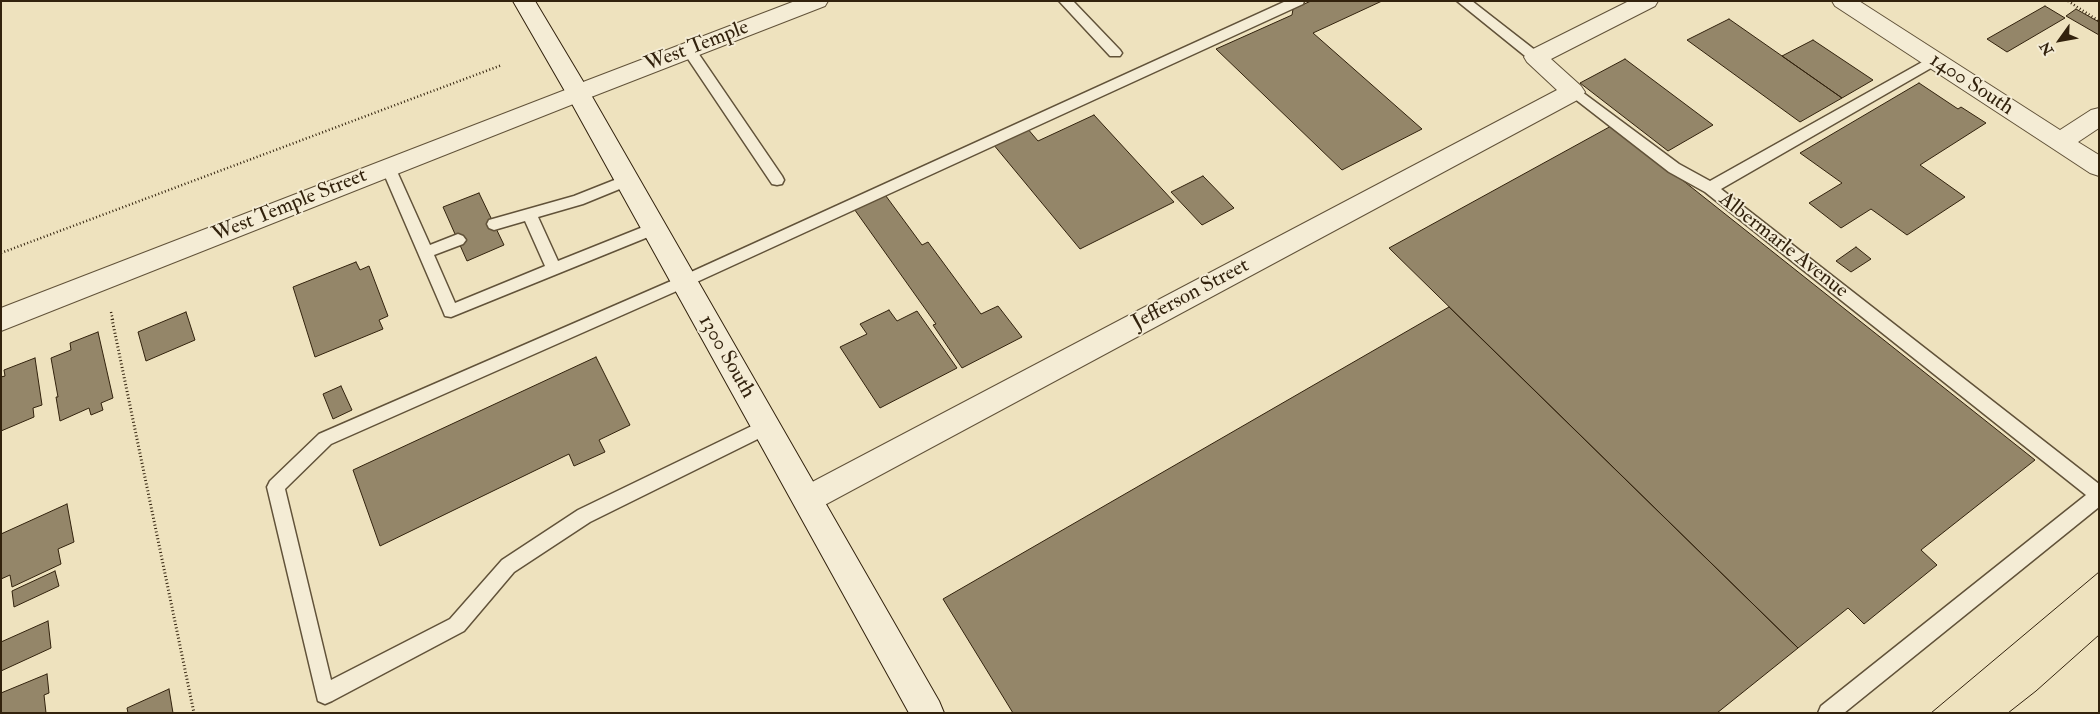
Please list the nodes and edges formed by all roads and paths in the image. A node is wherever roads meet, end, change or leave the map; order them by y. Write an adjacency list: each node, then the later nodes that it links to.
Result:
1 (524, 1): 16 (street, 1300 South)
2 (817, 1): 10 (street, West Temple)
3 (1065, 1): 11 (lane)
4 (1298, 1): 31 (lane)
5 (1464, 1): 12 (lane, Albermarle Avenue)
6 (1647, 1): 12 (street)
7 (1843, 1): 13 (street, 1400 South)
8 (2068, 1): 9 (path)
9 (2099, 21)
10 (689, 50): 16 (street, West Temple); 22 (lane)
11 (1115, 53)
12 (1535, 57): 15 (street, Albermarle Avenue)
13 (1933, 60): 18 (street, 1400 South); 23 (lane)
14 (502, 65): 28 (path)
15 (1573, 92): 23 (lane, Albermarle Avenue); 36 (street, Jefferson Street)
16 (578, 93): 20 (street, West Temple Street); 21 (street, 1300 South)
17 (2099, 116): 18 (street)
18 (2060, 142): 19 (street, 1400 South)
19 (2099, 167)
20 (388, 168): 29 (lane); 33 (street, West Temple Street)
21 (626, 180): 24 (lane); 26 (street, 1300 South)
22 (777, 180)
23 (1710, 188): 35 (lane, Albermarle Avenue)
24 (529, 214): 25 (lane); 30 (lane)
25 (494, 224)
26 (653, 228): 30 (lane); 31 (street, 1300 South)
27 (458, 240): 29 (lane)
28 (1, 253)
29 (424, 253): 30 (lane)
30 (554, 269)
31 (683, 282): 34 (street, 1300 South); 34 (lane)
32 (111, 312): 37 (path)
33 (1, 320)
34 (766, 427): 36 (street, 1300 South)
35 (2099, 496): 39 (lane)
36 (808, 499): 38 (street, 1300 South)
37 (194, 713)
38 (927, 713)
39 (1828, 713)

